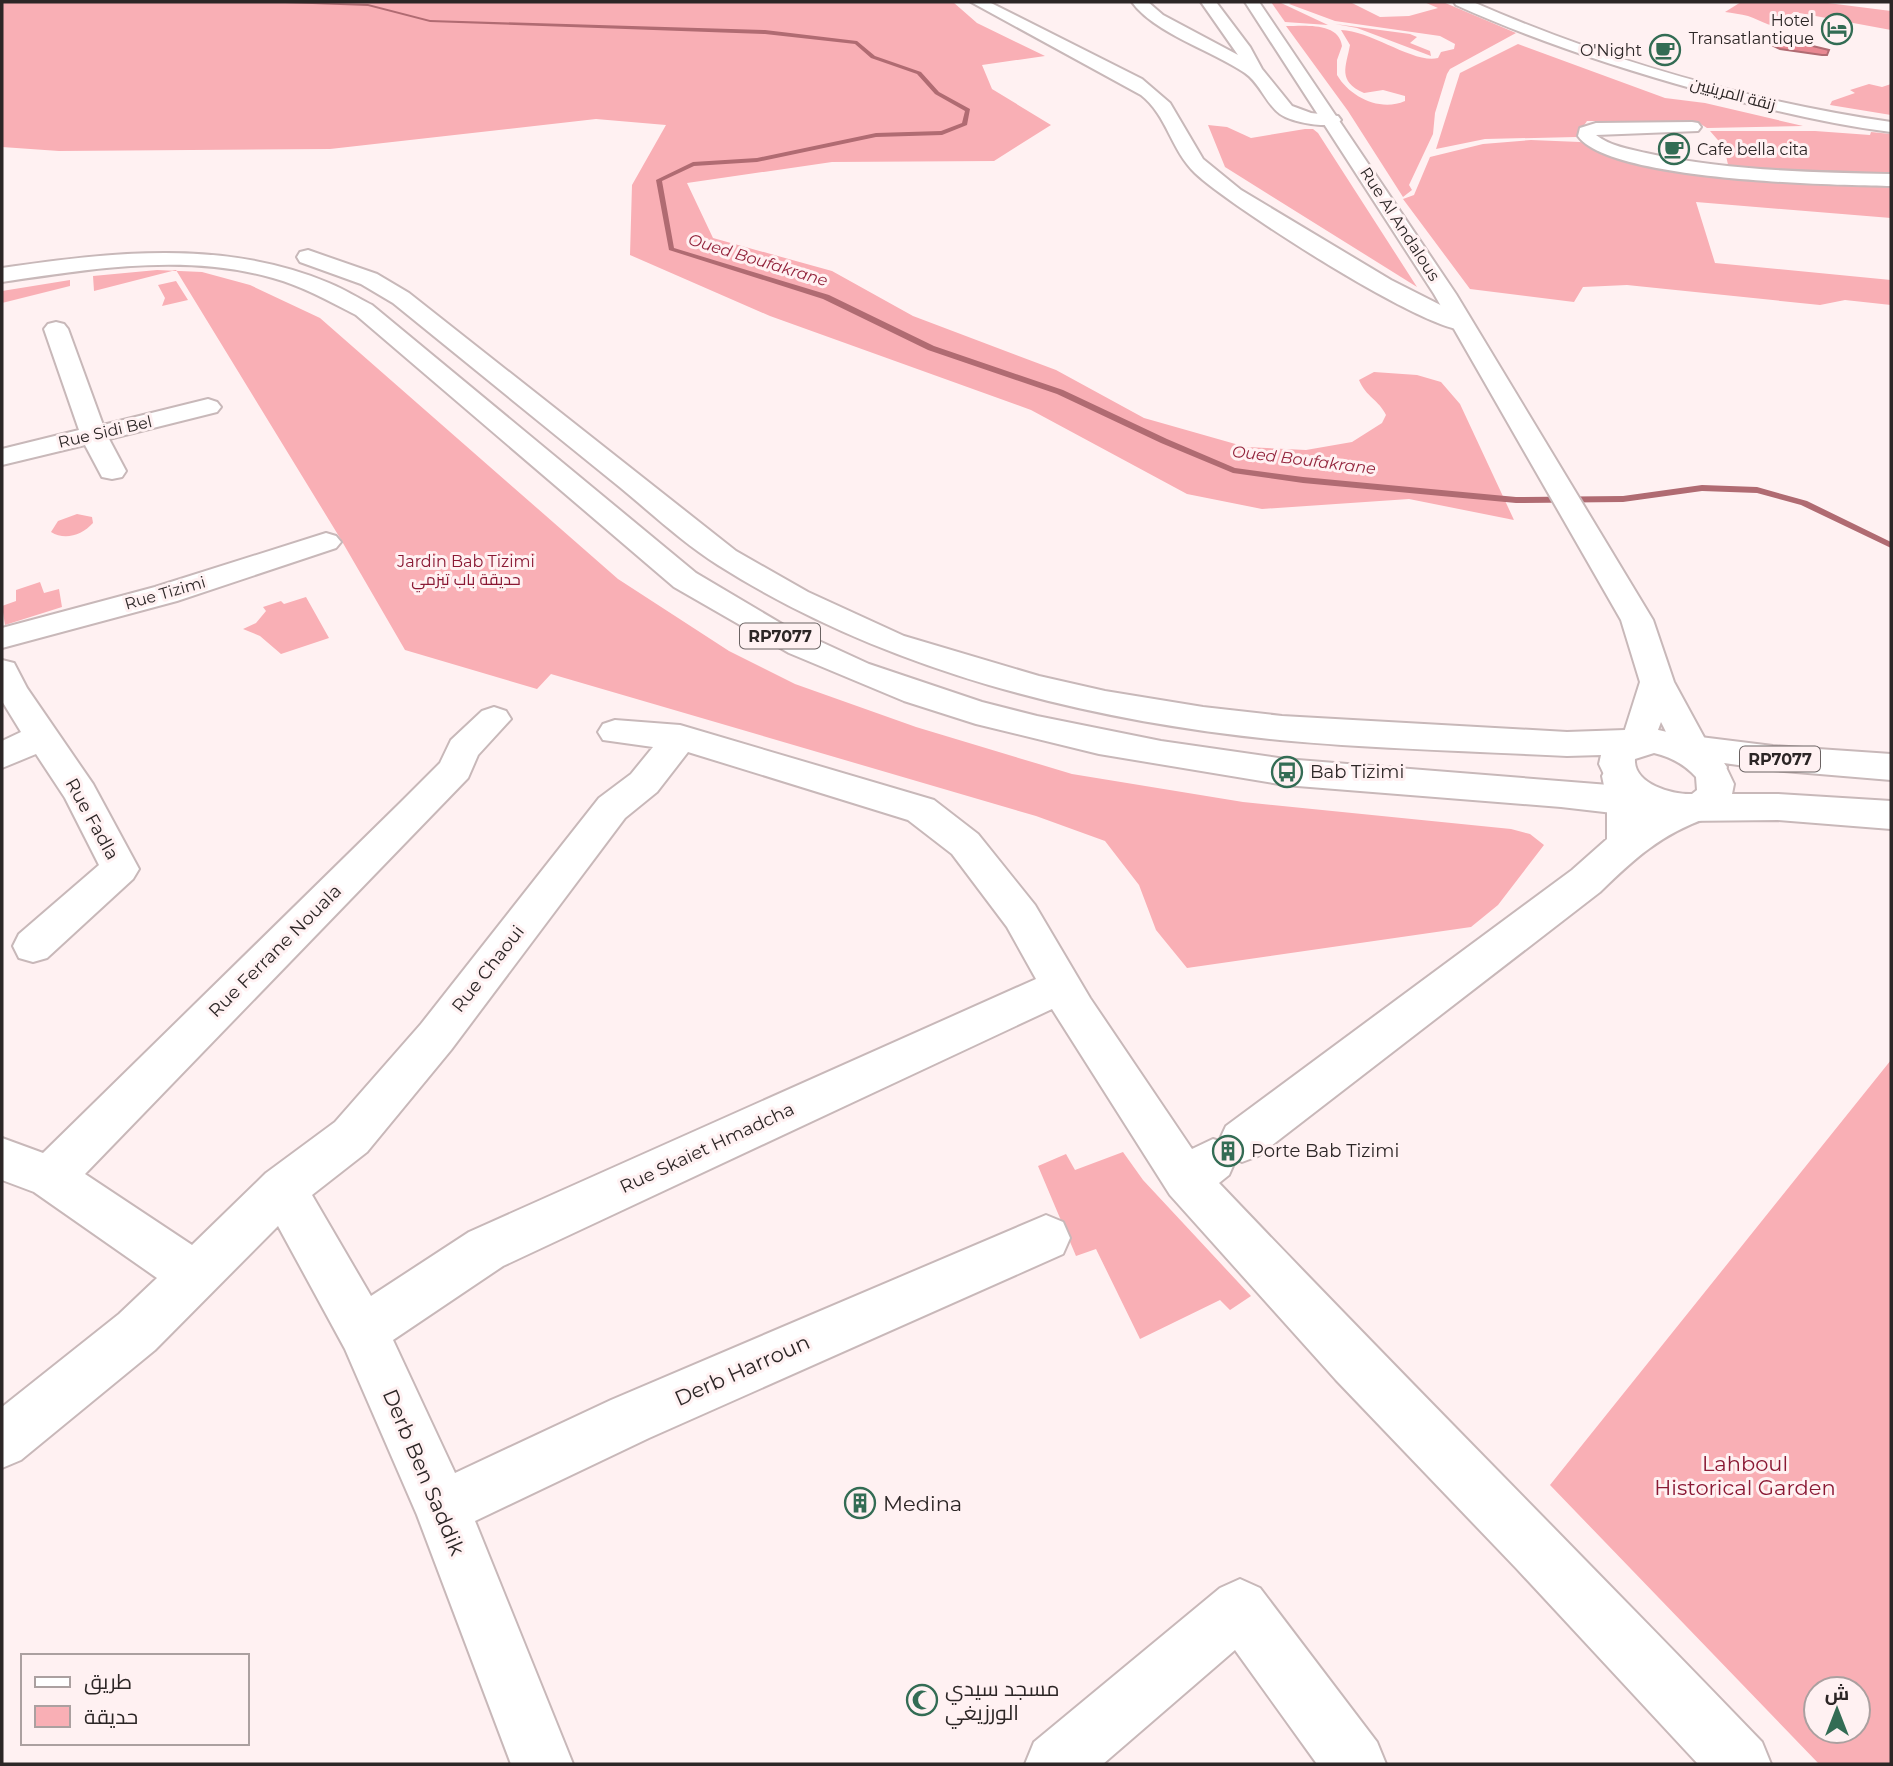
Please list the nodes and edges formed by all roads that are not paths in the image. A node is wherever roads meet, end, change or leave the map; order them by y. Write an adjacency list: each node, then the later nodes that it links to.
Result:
1 (978, 2): 13 (street)
2 (1139, 2): 6 (street)
3 (1208, 2): 6 (street)
4 (1252, 2): 7 (street, Rue Al Andalous)
5 (1473, 4): 8 (street, زنقة المرينيين)
6 (1254, 71): 7 (street)
7 (1332, 120): 13 (street, Rue Al Andalous)
8 (1891, 127)
9 (1692, 128): 10 (street)
10 (1891, 180)
11 (2, 259): 27 (street, RP7077)
12 (2, 275): 30 (street, RP7077)
13 (1462, 325): 22 (street, Rue Al Andalous)
14 (56, 330): 16 (street)
15 (208, 407): 16 (street, Rue Sidi Bel)
16 (93, 434): 17 (street, Rue Sidi Bel); 18 (street)
17 (2, 457)
18 (112, 471)
19 (326, 542): 20 (street, Rue Tizimi)
20 (2, 638)
21 (2, 671): 25 (street, Rue Fadla)
22 (1657, 682): 27 (street, Rue Al Andalous); 27 (street)
23 (494, 719): 37 (street, Rue Ferrane Nouala)
24 (615, 732): 26 (street)
25 (42, 736): 28 (street); 33 (street, Rue Fadla)
26 (680, 737): 34 (street); 38 (street, Rue Chaoui)
27 (1677, 750): 29 (street, RP7077); 30 (street); 30 (street)
28 (2, 756)
29 (1891, 767)
30 (1650, 797): 31 (street, RP7077); 32 (street); 32 (street)
31 (1891, 815)
32 (1626, 844): 36 (street)
33 (33, 946)
34 (1062, 986): 36 (street); 41 (street, Rue Skaiet Hmadcha)
35 (2, 1159): 37 (street)
36 (1214, 1160): 47 (street)
37 (50, 1177): 40 (street)
38 (283, 1189): 40 (street, Rue Chaoui); 41 (street, Derb Ben Saddik)
39 (1046, 1238): 43 (street, Derb Harroun)
40 (195, 1275): 42 (street, Rue Chaoui)
41 (363, 1331): 43 (street, Derb Ben Saddik)
42 (2, 1441)
43 (442, 1508): 44 (street, Derb Ben Saddik)
44 (542, 1764)
45 (1056, 1764): 46 (street)
46 (1355, 1764)
47 (1740, 1764)

